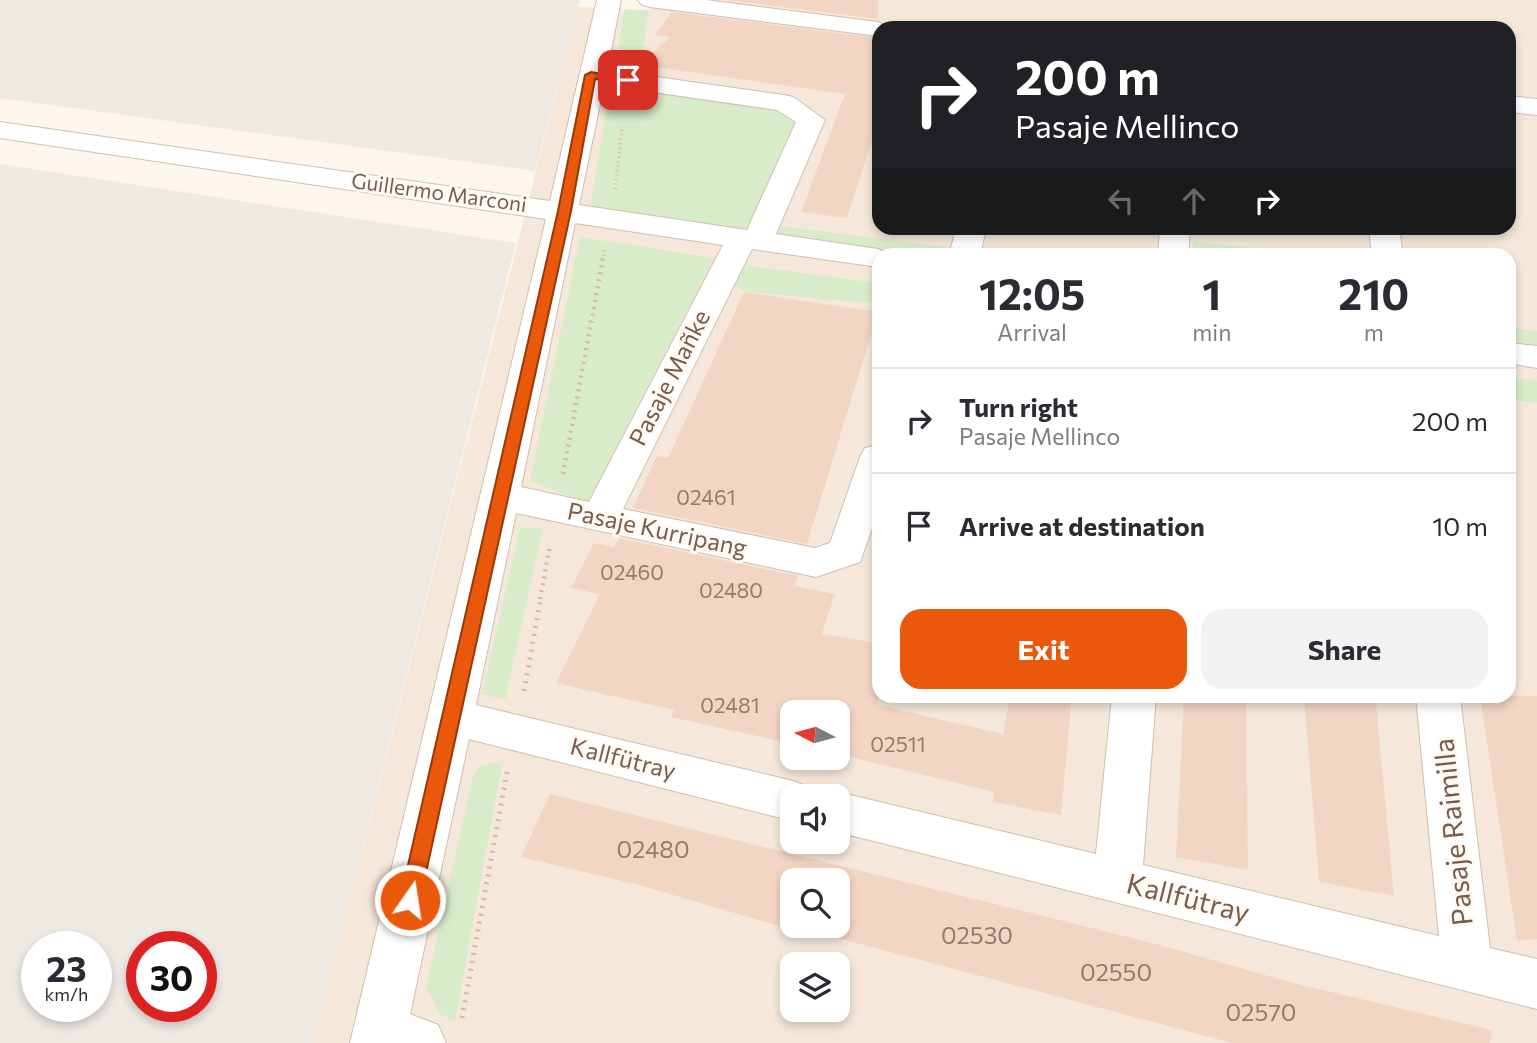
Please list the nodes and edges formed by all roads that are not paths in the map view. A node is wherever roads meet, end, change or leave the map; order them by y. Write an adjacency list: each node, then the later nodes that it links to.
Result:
1 (609, 0): 4 (street)
2 (650, 0): 3 (street)
3 (872, 28)
4 (591, 75): 8 (street); 9 (street, Pasaje Mañke)
5 (1516, 105): 6 (street)
6 (1537, 107)
7 (0, 130): 8 (street, Guillermo Marconi)
8 (564, 211): 9 (street, Guillermo Marconi); 14 (street)
9 (750, 239): 10 (street, Guillermo Marconi); 15 (street, Pasaje Mañke)
10 (872, 257)
11 (1516, 354): 12 (street)
12 (1537, 357)
13 (872, 475): 15 (street, Pasaje Kurripang)
14 (499, 496): 15 (street, Pasaje Kurripang); 18 (street)
15 (598, 519)
16 (1133, 703): 21 (street)
17 (1439, 703): 22 (street, Pasaje Raimilla)
18 (452, 717): 19 (street, Kallfütray); 24 (street)
19 (780, 797)
20 (850, 815): 21 (street, Kallfütray)
21 (1118, 880): 22 (street, Kallfütray)
22 (1467, 967): 23 (street, Kallfütray)
23 (1537, 984)
24 (392, 1039)

